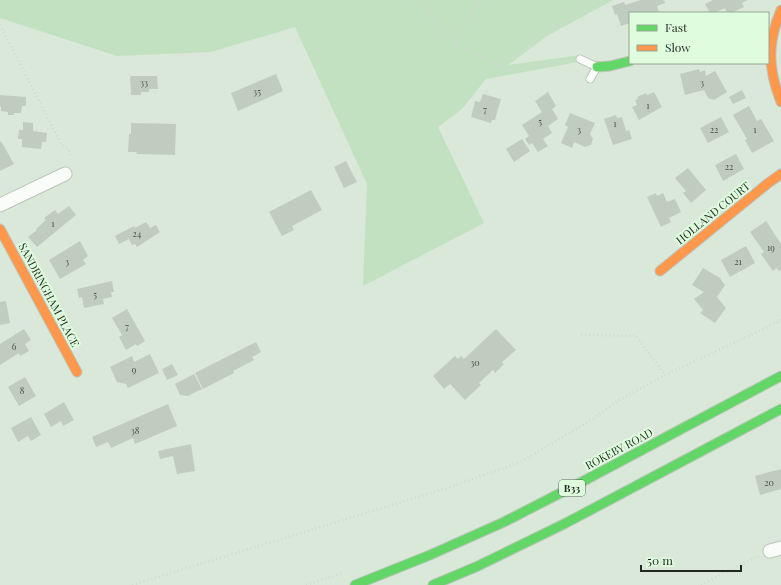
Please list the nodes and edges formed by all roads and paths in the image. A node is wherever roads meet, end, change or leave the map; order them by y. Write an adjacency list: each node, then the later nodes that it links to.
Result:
1 (416, 0): 8 (path)
2 (477, 0): 5 (path)
3 (480, 0): 5 (path)
4 (597, 0): 12 (path)
5 (476, 7): 8 (path)
6 (781, 10): 9 (main road)
7 (0, 25): 16 (path)
8 (456, 43): 12 (path)
9 (769, 43): 15 (main road)
10 (580, 58): 12 (path); 13 (lane)
11 (629, 61): 13 (main road)
12 (499, 67)
13 (597, 67): 14 (lane)
14 (590, 80)
15 (781, 102)
16 (70, 155)
17 (66, 174): 19 (street)
18 (781, 174): 21 (main road, HOLLAND COURT)
19 (0, 205)
20 (0, 229): 24 (main road, SANDRINGHAM PLACE)
21 (660, 271)
22 (781, 320): 25 (path)
23 (581, 334): 25 (path)
24 (77, 372)
25 (665, 375): 30 (path)
26 (781, 376): 32 (main road, ROKEBY ROAD / B33)
27 (781, 408): 33 (main road, B33)
28 (776, 550): 34 (path)
29 (349, 570): 31 (path)
30 (132, 585)
31 (306, 585)
32 (355, 585)
33 (433, 585)
34 (701, 585)

